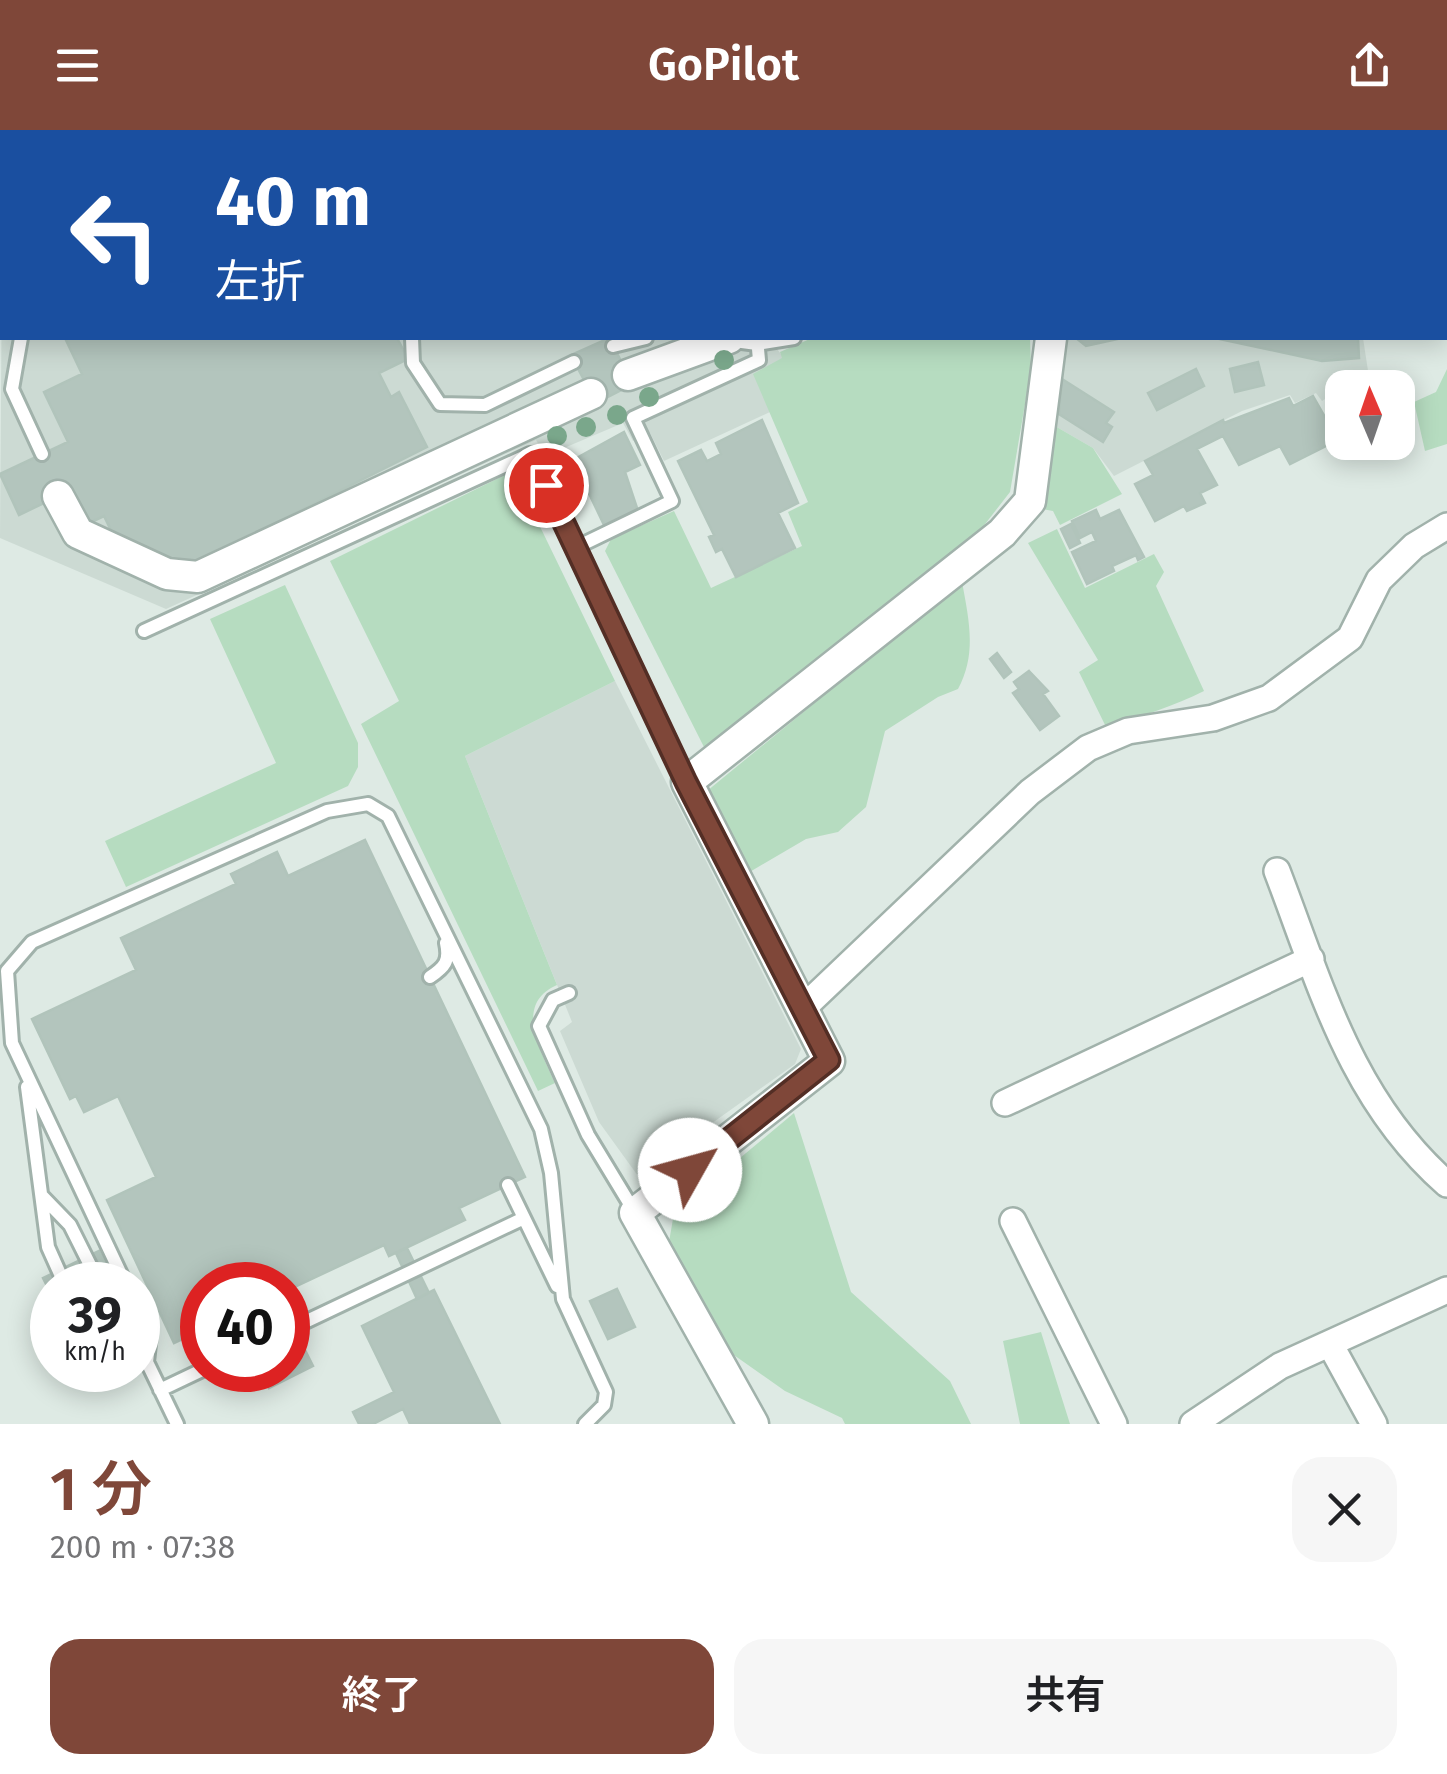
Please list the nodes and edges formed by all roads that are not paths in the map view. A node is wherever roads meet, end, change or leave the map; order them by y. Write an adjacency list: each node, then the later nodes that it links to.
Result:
1 (20, 340): 10 (lane)
2 (412, 340): 7 (lane)
3 (638, 340): 6 (lane)
4 (742, 340): 8 (street); 13 (lane)
5 (1051, 340): 15 (street)
6 (613, 346)
7 (574, 362)
8 (628, 375)
9 (591, 394): 11 (street)
10 (42, 454)
11 (58, 496)
12 (1447, 526): 21 (street)
13 (577, 547): 14 (lane); 15 (lane)
14 (144, 631)
15 (686, 782): 21 (street)
16 (1277, 872): 18 (street)
17 (444, 930): 19 (lane); 22 (lane); 34 (lane)
18 (1311, 959): 23 (street); 24 (street)
19 (430, 977)
20 (568, 994): 27 (lane)
21 (801, 1010): 27 (street)
22 (26, 1074): 26 (lane); 32 (lane)
23 (1005, 1103)
24 (1447, 1184)
25 (508, 1185): 28 (lane)
26 (41, 1196): 30 (lane); 31 (lane)
27 (635, 1213): 40 (street)
28 (524, 1218): 34 (lane); 35 (lane)
29 (1013, 1221): 41 (street)
30 (54, 1262)
31 (88, 1262)
32 (115, 1262)
33 (1447, 1290): 36 (street)
34 (563, 1299): 39 (lane)
35 (310, 1320)
36 (1330, 1344): 42 (street); 43 (street)
37 (160, 1390): 38 (lane)
38 (177, 1424)
39 (585, 1424)
40 (753, 1424)
41 (1114, 1424)
42 (1193, 1424)
43 (1374, 1424)

